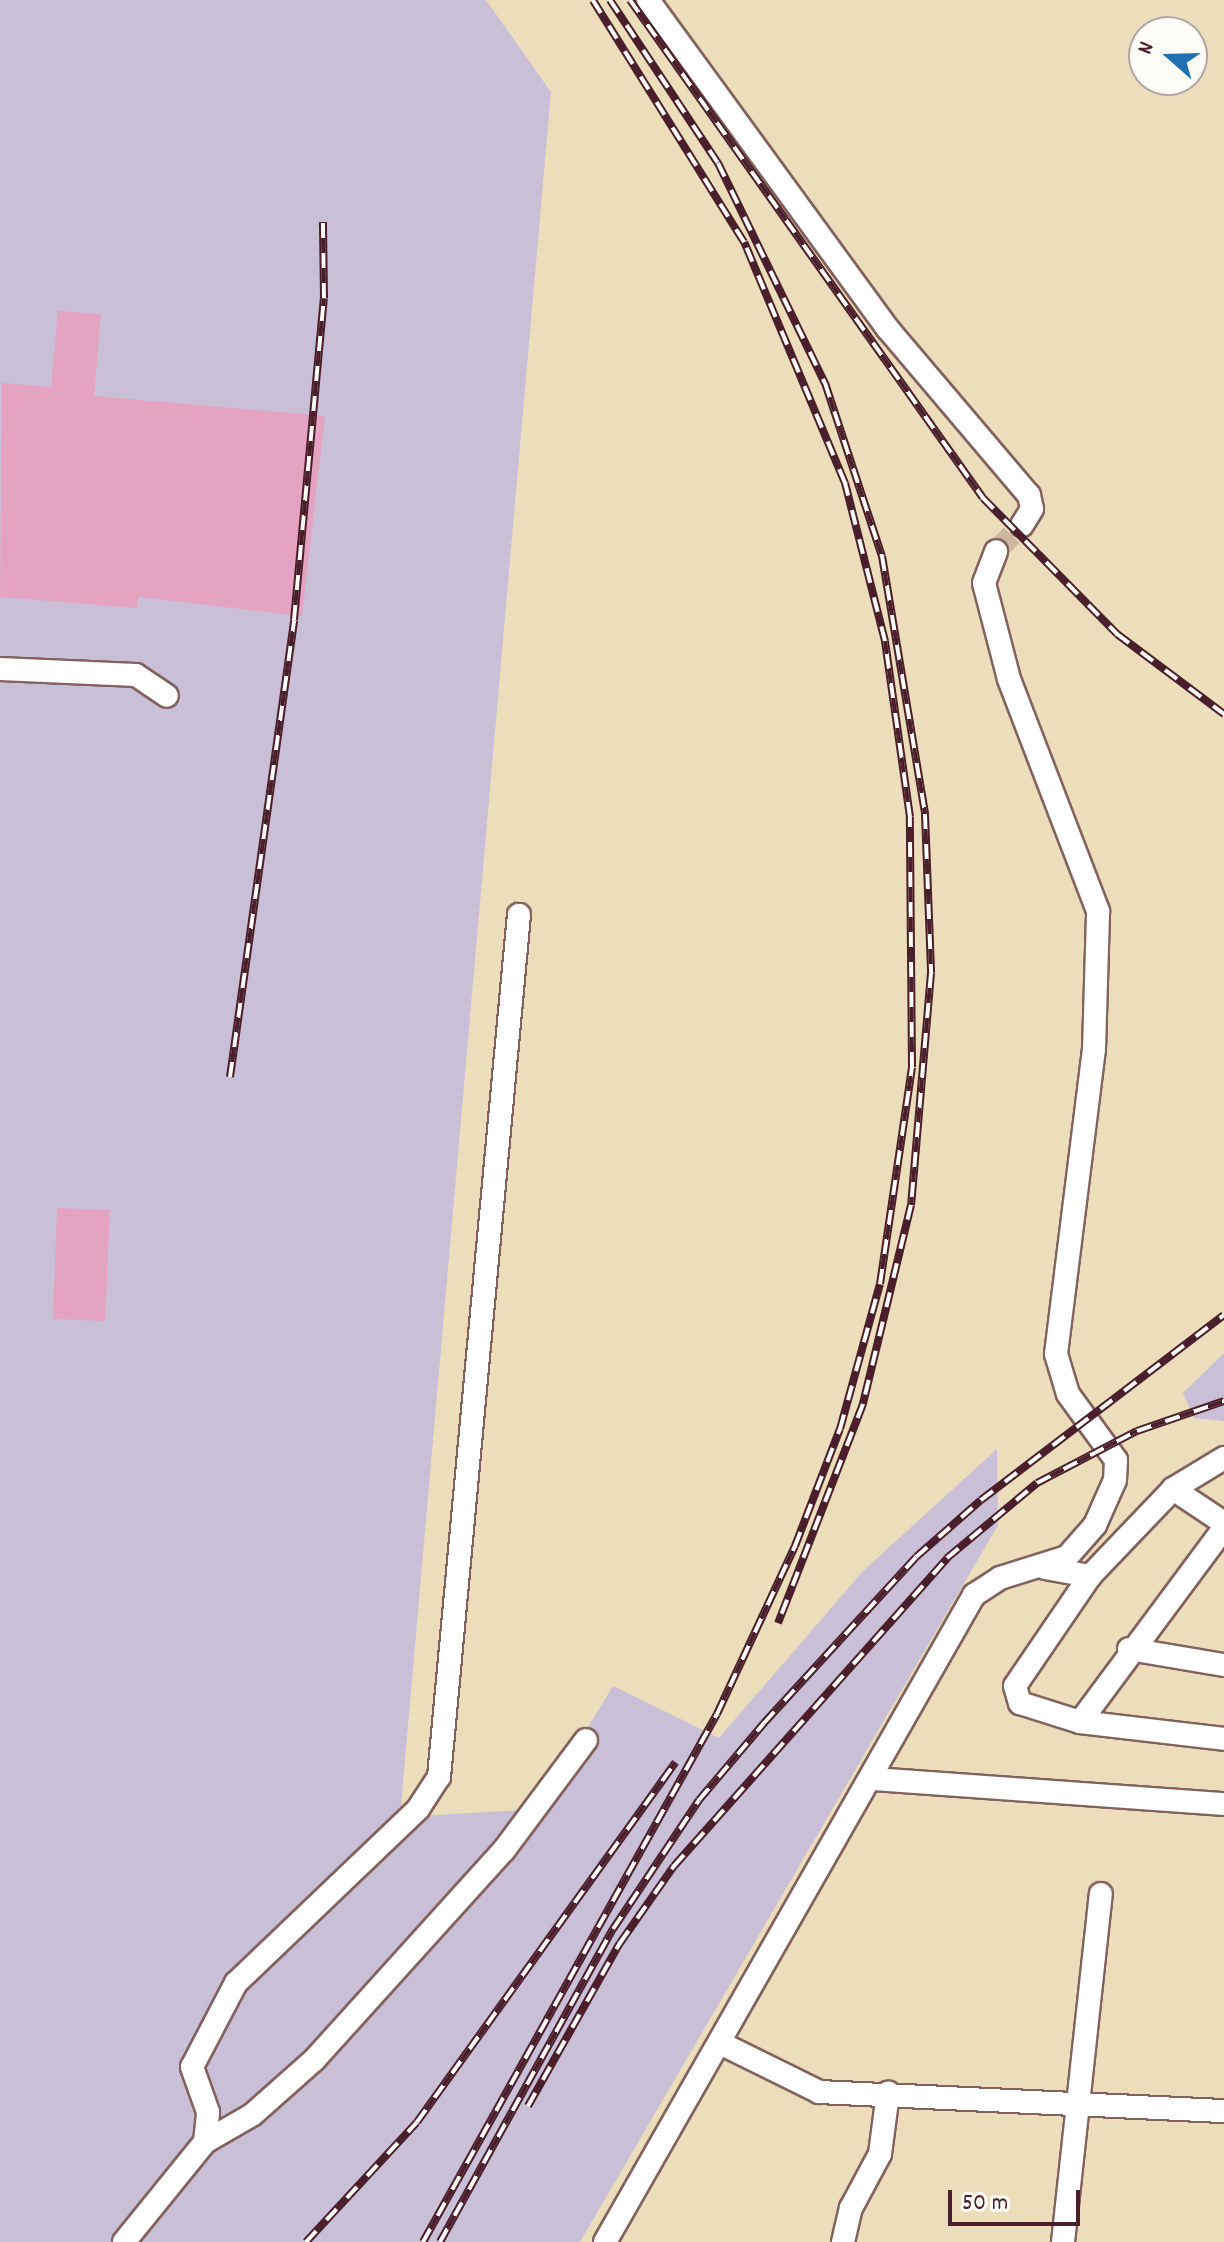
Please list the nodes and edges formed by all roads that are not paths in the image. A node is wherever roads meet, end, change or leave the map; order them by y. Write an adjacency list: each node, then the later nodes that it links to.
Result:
1 (648, 0): 2 (street)
2 (1022, 525)
3 (996, 551): 10 (street)
4 (0, 669): 5 (street)
5 (167, 696)
6 (519, 915): 24 (street)
7 (1224, 1458): 8 (street)
8 (1173, 1489): 9 (street); 11 (street)
9 (1224, 1526): 12 (street)
10 (1045, 1568): 11 (street); 17 (street)
11 (1090, 1576): 14 (street)
12 (1129, 1649): 13 (street); 14 (street)
13 (1224, 1665)
14 (1080, 1722): 15 (street)
15 (1224, 1739)
16 (586, 1740): 24 (street)
17 (874, 1779): 18 (street); 20 (street)
18 (1224, 1804)
19 (1101, 1894): 22 (street)
20 (722, 2044): 21 (street); 26 (street)
21 (888, 2093): 22 (street); 27 (street)
22 (1076, 2107): 23 (street); 28 (street)
23 (1224, 2111)
24 (205, 2142): 25 (street)
25 (124, 2242)
26 (605, 2242)
27 (843, 2242)
28 (1063, 2242)

